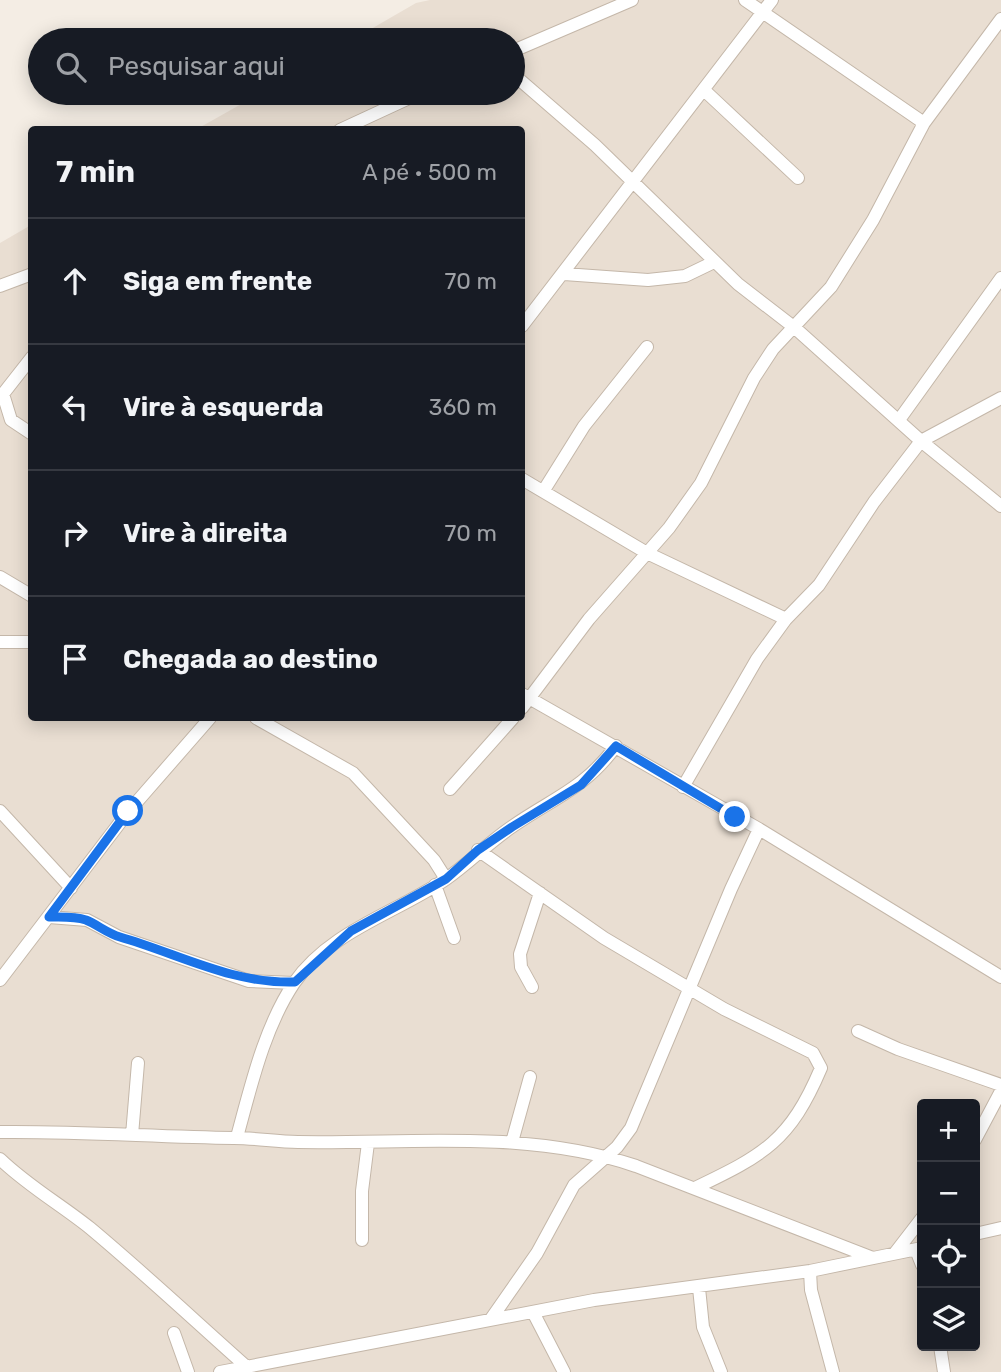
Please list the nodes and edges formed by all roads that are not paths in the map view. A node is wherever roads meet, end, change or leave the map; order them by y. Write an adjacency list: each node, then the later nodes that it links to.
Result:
1 (632, 0): 5 (street)
2 (745, 0): 3 (street)
3 (768, 5): 7 (street); 9 (street)
4 (1001, 19): 9 (street)
5 (525, 46)
6 (525, 85): 12 (street)
7 (705, 91): 11 (street); 12 (street)
8 (393, 105): 10 (street)
9 (924, 123): 19 (street)
10 (349, 126)
11 (798, 178)
12 (631, 181): 13 (street); 14 (street)
13 (713, 262): 14 (street); 19 (street)
14 (564, 274): 18 (street)
15 (28, 276): 17 (street)
16 (1001, 278): 24 (street)
17 (0, 286)
18 (525, 322)
19 (795, 328): 24 (street); 30 (street)
20 (647, 347): 28 (street)
21 (28, 363): 22 (street)
22 (1, 393): 25 (street)
23 (1001, 398): 26 (street)
24 (898, 420): 26 (street)
25 (28, 431)
26 (921, 441): 29 (street); 33 (street)
27 (525, 480): 28 (street)
28 (544, 490): 30 (street)
29 (1001, 506)
30 (647, 553): 33 (street); 36 (street)
31 (0, 577): 32 (street)
32 (28, 594)
33 (786, 619): 41 (street)
34 (0, 642): 35 (street)
35 (28, 642)
36 (525, 700): 40 (street)
37 (207, 721): 47 (street)
38 (261, 721): 46 (street)
39 (510, 721): 42 (street)
40 (616, 746): 41 (street); 45 (street)
41 (683, 787): 44 (street)
42 (450, 789)
43 (0, 811): 47 (street)
44 (759, 829): 51 (street); 55 (street)
45 (478, 850): 46 (street); 48 (street)
46 (441, 882): 50 (street); 53 (street)
47 (71, 888): 49 (street)
48 (540, 893): 54 (street); 55 (street)
49 (49, 917): 52 (street); 53 (street)
50 (454, 938)
51 (1001, 977)
52 (0, 980)
53 (295, 982): 64 (street)
54 (532, 987)
55 (691, 987): 67 (street); 69 (street)
56 (858, 1031): 59 (street)
57 (138, 1063): 63 (street)
58 (530, 1077): 65 (street)
59 (1001, 1085)
60 (1001, 1091): 61 (street)
61 (980, 1131)
62 (0, 1132): 63 (street)
63 (132, 1135): 64 (street)
64 (237, 1138): 66 (street)
65 (512, 1142): 66 (street); 67 (street)
66 (368, 1143): 73 (street)
67 (604, 1155): 69 (street); 80 (street)
68 (0, 1159): 83 (street)
69 (695, 1188): 76 (street)
70 (917, 1224): 75 (street)
71 (1001, 1228): 72 (street)
72 (980, 1233)
73 (362, 1240)
74 (917, 1249): 75 (street)
75 (895, 1253): 76 (street)
76 (873, 1258): 77 (street)
77 (810, 1271): 78 (street); 88 (street)
78 (699, 1289): 79 (street); 87 (street)
79 (534, 1314): 80 (street); 86 (street)
80 (491, 1319): 83 (street)
81 (174, 1333): 84 (street)
82 (941, 1351): 89 (street)
83 (249, 1369): 85 (street)
84 (188, 1372)
85 (220, 1372)
86 (564, 1372)
87 (721, 1372)
88 (833, 1372)
89 (944, 1372)

